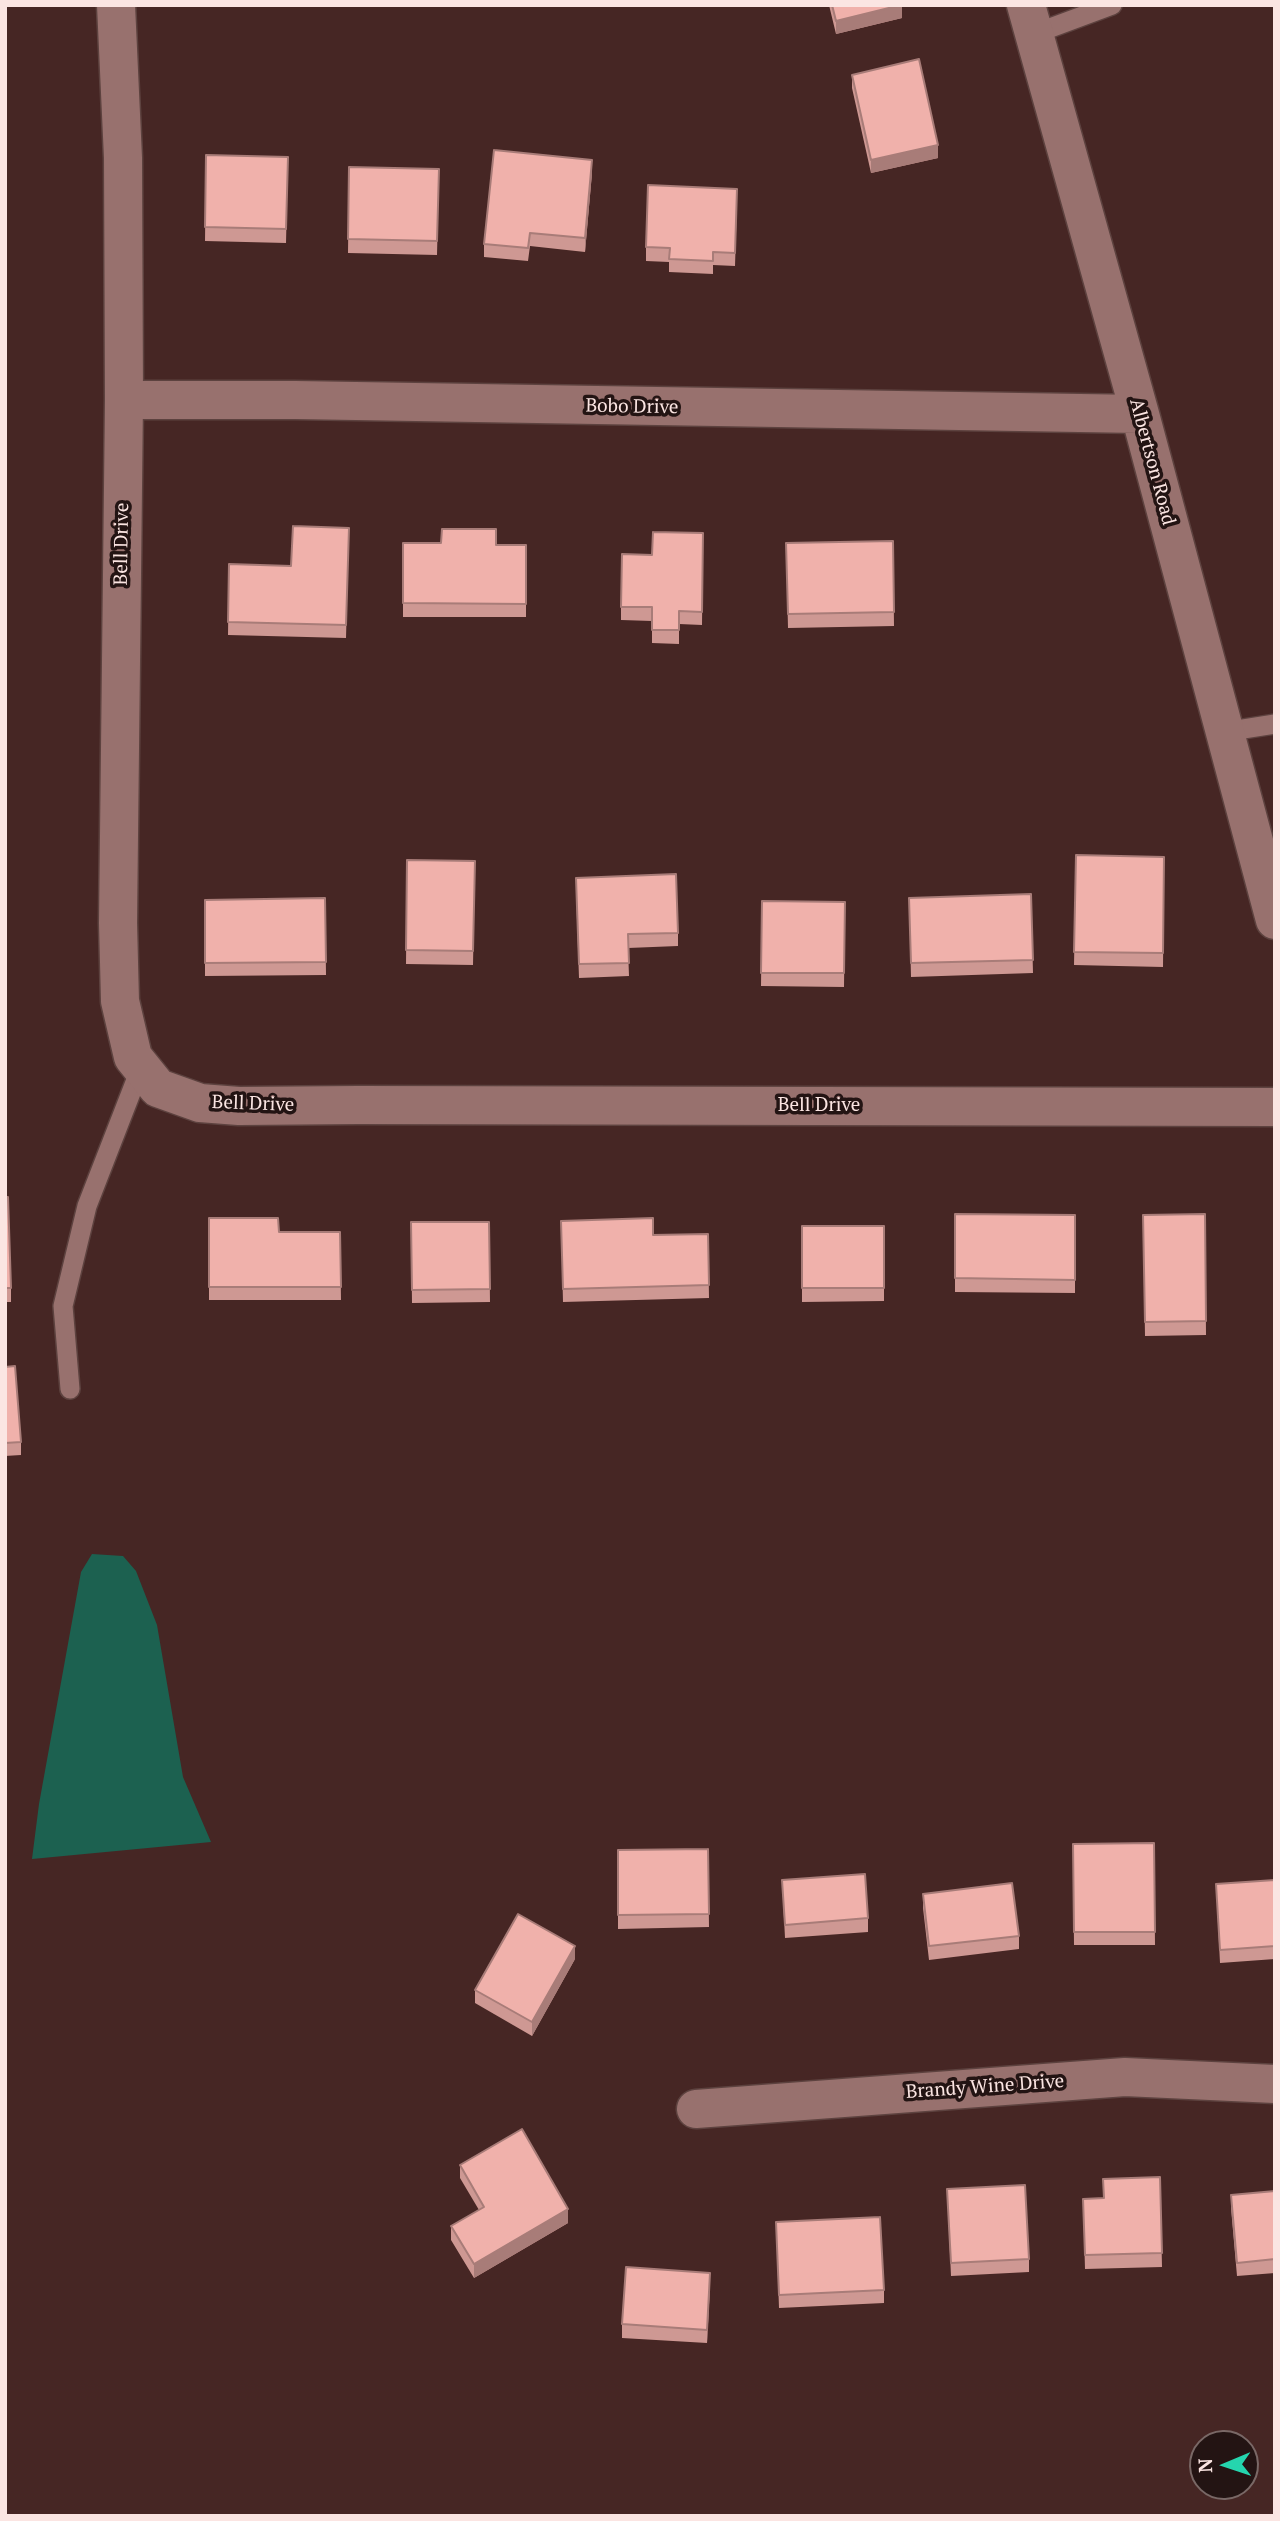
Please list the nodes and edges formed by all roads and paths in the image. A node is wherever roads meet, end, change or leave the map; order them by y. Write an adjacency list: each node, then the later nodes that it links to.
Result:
1 (116, 5): 4 (street, Bell Drive)
2 (1112, 5): 3 (lane)
3 (1030, 20): 5 (street, Albertson Road)
4 (124, 400): 5 (street, Bobo Drive); 9 (street, Bell Drive)
5 (1140, 414): 7 (street, Albertson Road)
6 (1275, 724): 7 (lane)
7 (1224, 732): 8 (street, Albertson Road)
8 (1275, 920)
9 (141, 1068): 10 (street, Bell Drive); 11 (lane)
10 (1275, 1107)
11 (70, 1389)
12 (1275, 2084): 13 (street, Brandy Wine Drive)
13 (696, 2109)

